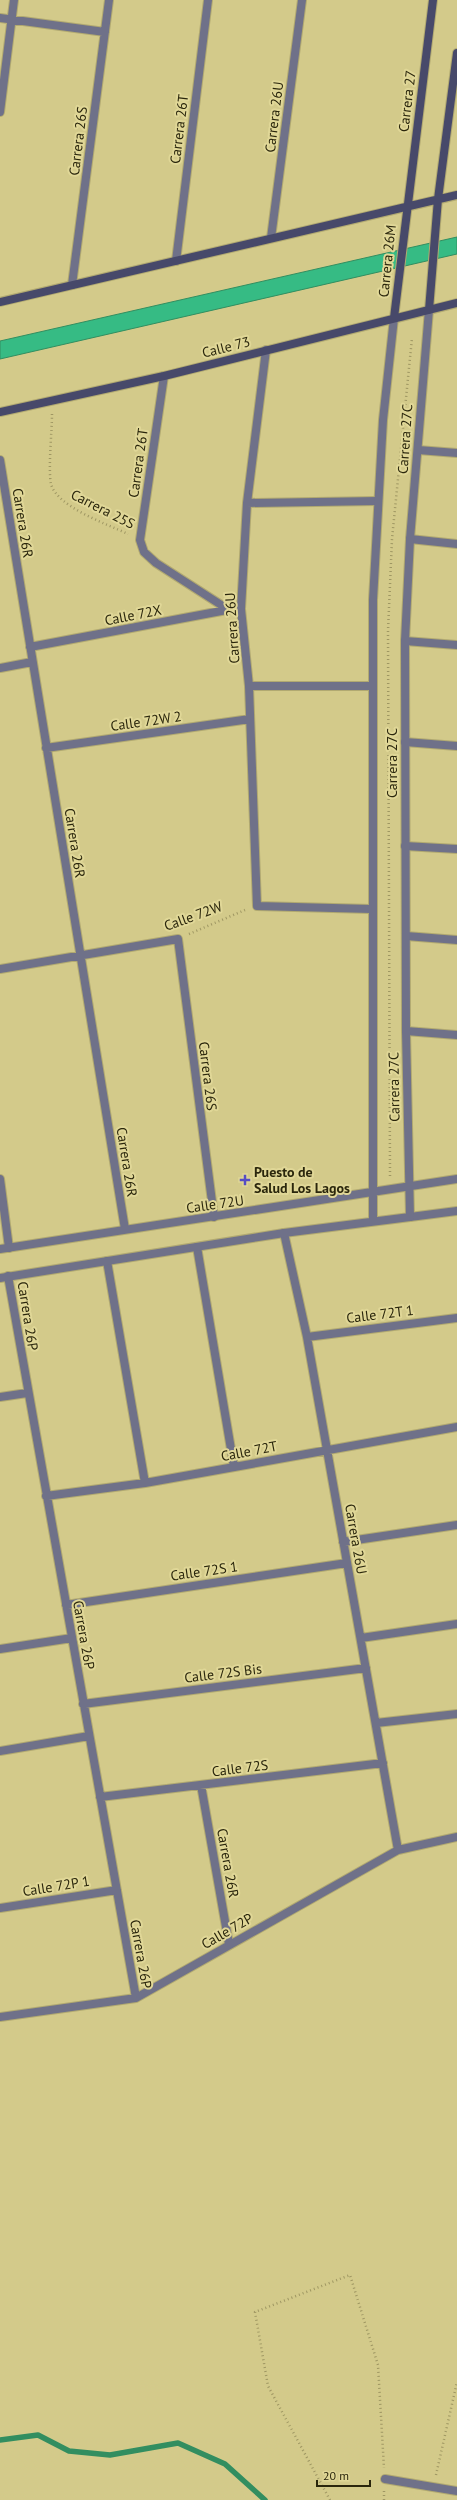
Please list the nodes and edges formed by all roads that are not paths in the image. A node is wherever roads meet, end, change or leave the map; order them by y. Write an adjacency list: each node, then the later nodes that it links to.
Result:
1 (14, 0): 7 (street)
2 (109, 0): 8 (street, Carrera 26S)
3 (208, 0): 15 (street, Carrera 26T)
4 (302, 0): 14 (street, Carrera 26U)
5 (433, 0): 13 (main road, Carrera 27)
6 (0, 18): 7 (street)
7 (12, 19): 8 (street); 10 (street)
8 (105, 32): 16 (street, Carrera 26S)
9 (457, 52): 12 (main road)
10 (0, 112)
11 (457, 195): 12 (main road)
12 (438, 200): 13 (main road); 19 (main road)
13 (406, 206): 14 (main road); 20 (main road, Carrera 26M)
14 (271, 238): 15 (main road)
15 (176, 261): 16 (main road)
16 (72, 285): 17 (main road)
17 (0, 302)
18 (457, 303): 19 (main road, Calle 73)
19 (429, 310): 20 (main road, Calle 73); 24 (street, Carrera 27C)
20 (394, 318): 21 (main road, Calle 73); 27 (street, Carrera 27C)
21 (266, 350): 22 (main road, Calle 73); 28 (street, Carrera 26U)
22 (164, 376): 23 (main road, Calle 73); 32 (street, Carrera 26T)
23 (0, 412)
24 (418, 450): 25 (street); 29 (street, Carrera 27C)
25 (457, 453)
26 (0, 460): 35 (street, Carrera 26R)
27 (377, 501): 28 (street); 39 (street, Carrera 27C)
28 (247, 503): 31 (street, Carrera 26U)
29 (410, 539): 30 (street); 33 (street, Carrera 27C)
30 (457, 544)
31 (241, 609): 32 (street, Calle 72X); 38 (street, Carrera 26U)
32 (229, 610): 35 (street, Calle 72X)
33 (405, 641): 34 (street); 41 (street, Carrera 27C)
34 (457, 645)
35 (30, 647): 36 (street, Carrera 26R)
36 (32, 662): 37 (street); 43 (street, Carrera 26R)
37 (0, 668)
38 (249, 686): 39 (street); 40 (street, Carrera 26U)
39 (371, 686): 46 (street, Carrera 27C)
40 (250, 719): 43 (street, Calle 72W 2); 46 (street, Carrera 26U)
41 (404, 742): 42 (street); 44 (street, Carrera 27C)
42 (457, 746)
43 (46, 748): 50 (street, Carrera 26R)
44 (405, 846): 45 (street); 47 (street, Carrera 27C)
45 (457, 850)
46 (371, 909): 57 (street, Carrera 27C)
47 (406, 936): 49 (street); 52 (street, Carrera 27C)
48 (178, 939): 50 (street, Calle 72W); 59 (street, Carrera 26S)
49 (457, 940)
50 (80, 955): 51 (street, Calle 72W); 62 (street, Carrera 26R)
51 (0, 969)
52 (406, 1031): 53 (street); 56 (street, Carrera 27C)
53 (457, 1035)
54 (0, 1179): 65 (street)
55 (457, 1179): 56 (street, Calle 72U)
56 (408, 1186): 57 (street, Calle 72U); 60 (street, Carrera 27C)
57 (373, 1194): 59 (street, Calle 72U); 61 (street, Carrera 27C)
58 (457, 1210): 60 (street)
59 (214, 1217): 62 (street, Calle 72U)
60 (410, 1217): 61 (street)
61 (373, 1221): 63 (street)
62 (125, 1229): 65 (street, Calle 72U)
63 (284, 1234): 64 (street); 69 (street, Carrera 26U)
64 (197, 1247): 66 (street); 74 (street)
65 (4, 1248)
66 (107, 1261): 67 (street); 75 (street)
67 (4, 1277): 70 (street, Carrera 26P)
68 (457, 1318): 69 (street, Calle 72T 1)
69 (307, 1337): 73 (street, Carrera 26U)
70 (27, 1393): 71 (street); 76 (street, Carrera 26P)
71 (0, 1397)
72 (457, 1427): 73 (street, Calle 72T)
73 (327, 1449): 74 (street, Calle 72T); 78 (street, Carrera 26U)
74 (234, 1467): 75 (street, Calle 72T)
75 (145, 1483): 76 (street, Calle 72T)
76 (46, 1496): 80 (street, Carrera 26P)
77 (457, 1525): 78 (street)
78 (343, 1542): 79 (street, Carrera 26U)
79 (347, 1563): 80 (street, Calle 72S 1); 83 (street, Carrera 26U)
80 (66, 1605): 82 (street, Carrera 26P)
81 (457, 1624): 83 (street)
82 (72, 1638): 84 (street); 86 (street, Carrera 26P)
83 (360, 1638): 85 (street, Carrera 26U)
84 (0, 1649)
85 (366, 1668): 86 (street, Calle 72S Bis); 88 (street, Carrera 26U)
86 (83, 1704): 89 (street, Carrera 26P)
87 (457, 1714): 88 (street)
88 (376, 1723): 91 (street, Carrera 26U)
89 (89, 1736): 90 (street); 93 (street, Carrera 26P)
90 (0, 1751)
91 (383, 1763): 92 (street, Calle 72S); 95 (street, Carrera 26U)
92 (201, 1785): 93 (street, Calle 72S); 98 (street, Carrera 26R)
93 (100, 1797): 96 (street, Carrera 26P)
94 (457, 1836): 95 (street, Calle 72P)
95 (398, 1850): 98 (street, Calle 72P)
96 (117, 1890): 97 (street, Calle 72P 1); 99 (street, Carrera 26P)
97 (0, 1908)
98 (229, 1944): 99 (street, Calle 72P)
99 (136, 1998): 100 (street, Calle 72P)
100 (0, 2018)
101 (385, 2479): 102 (street)
102 (457, 2491)

